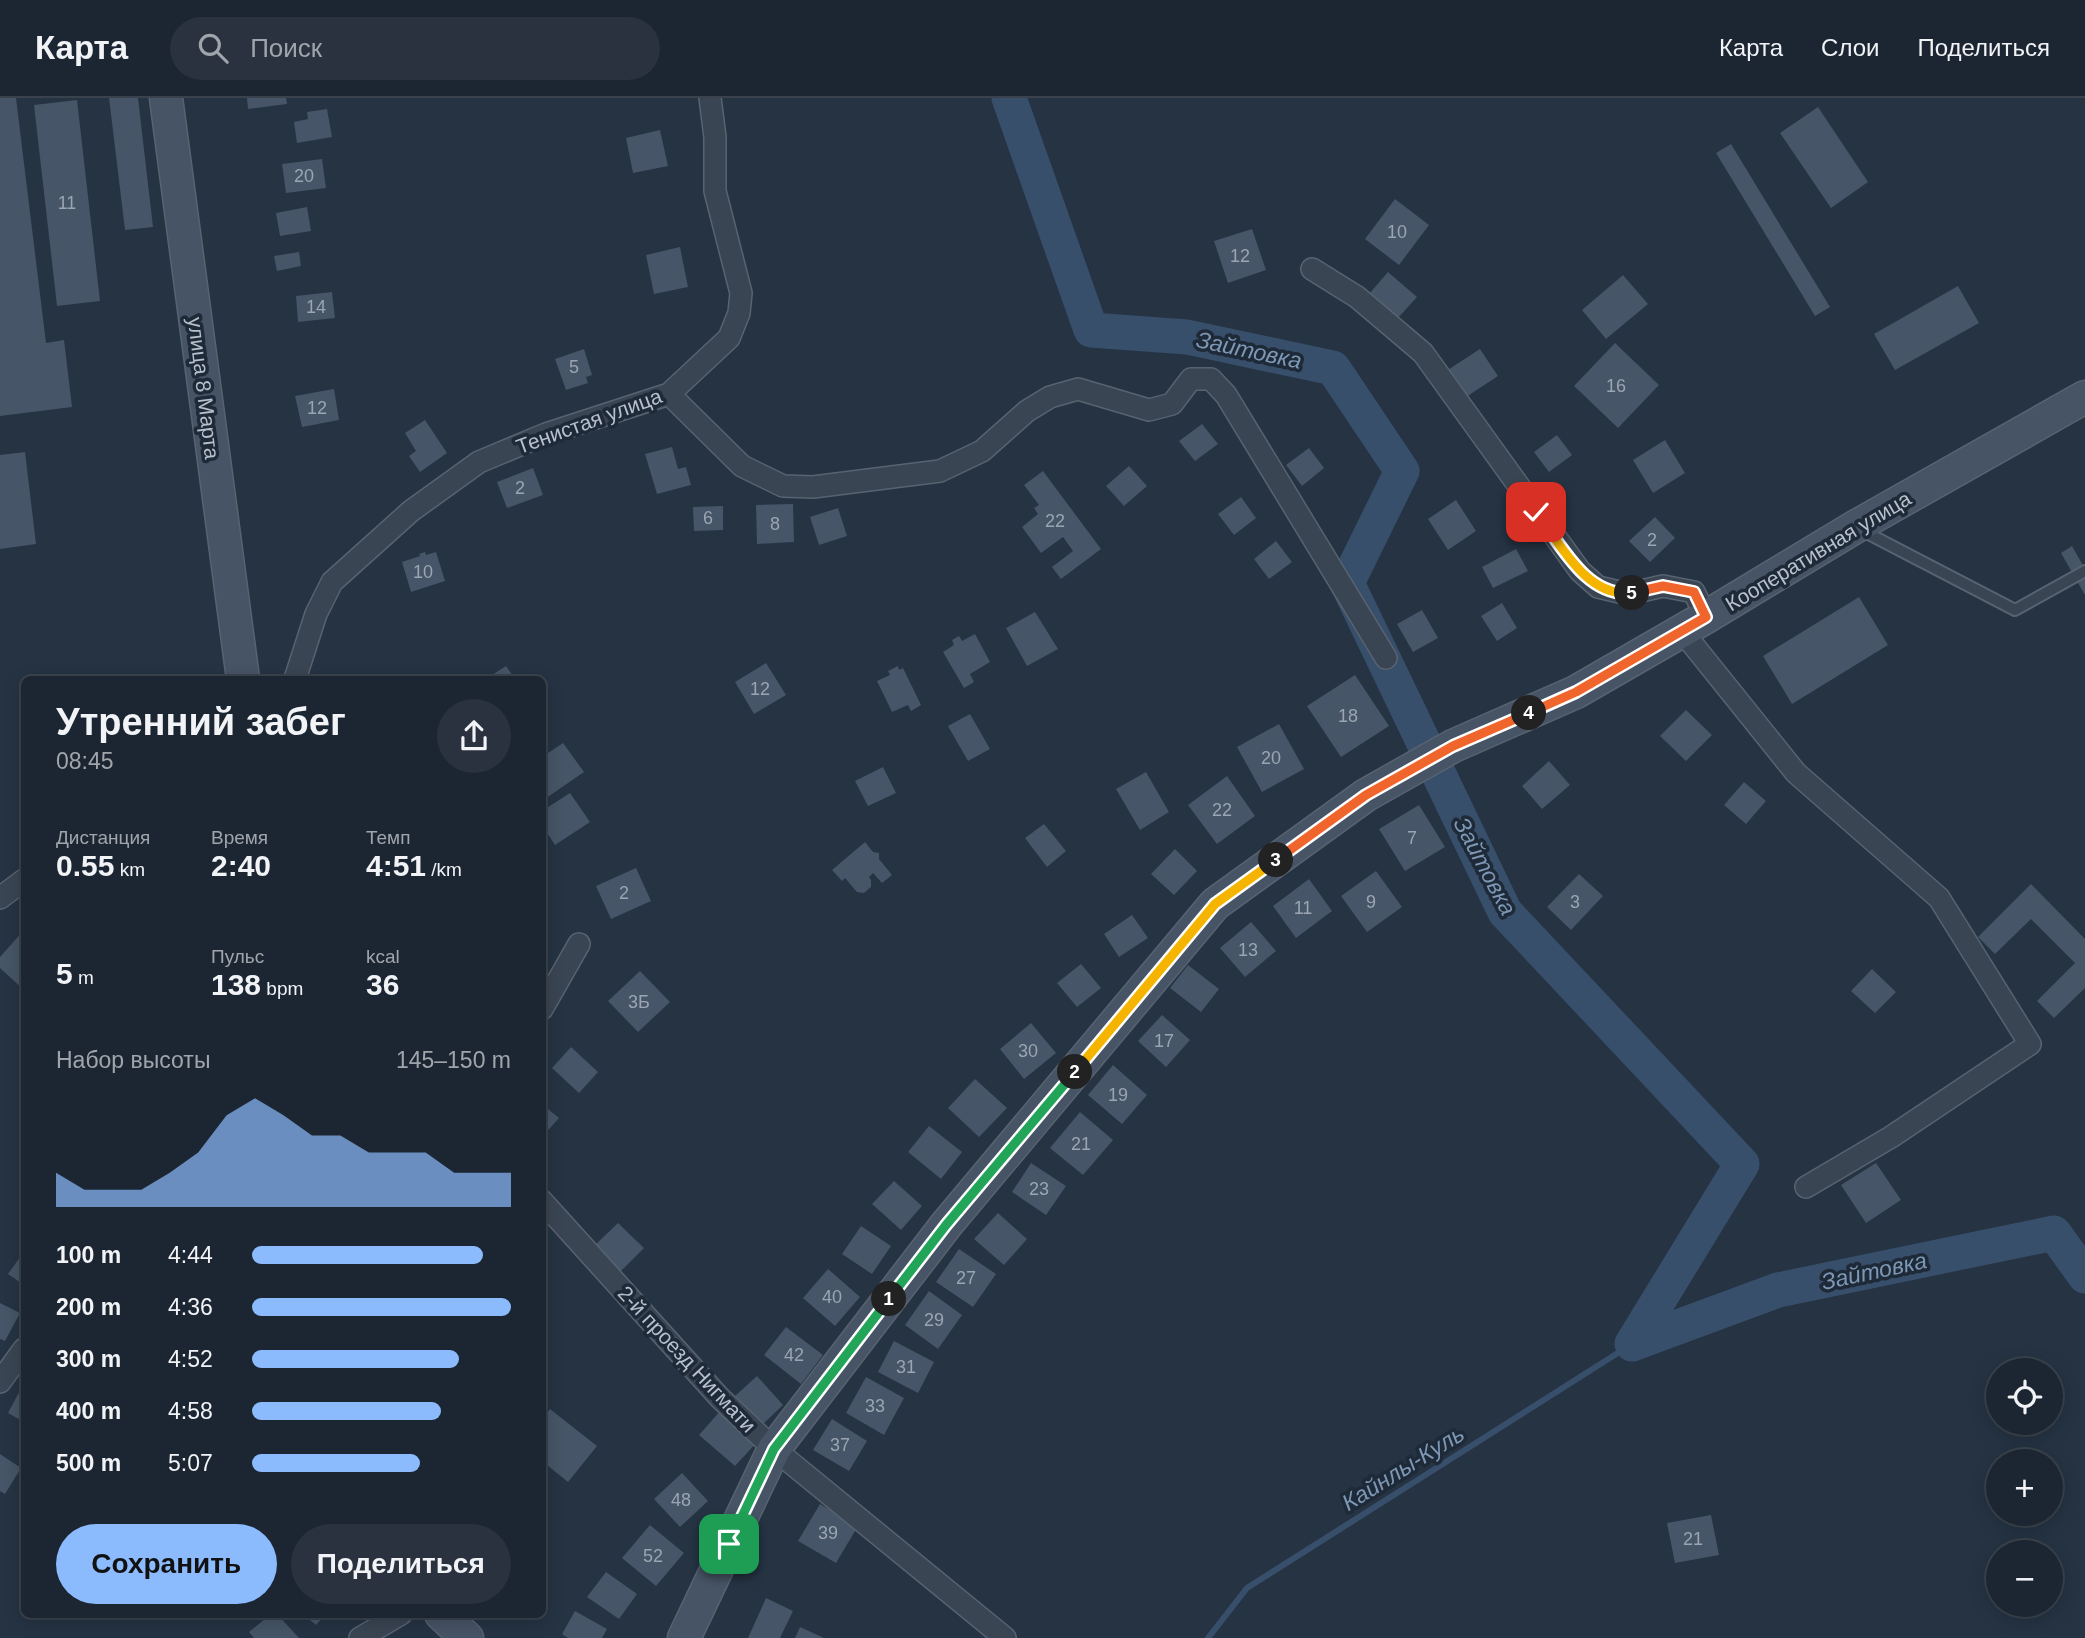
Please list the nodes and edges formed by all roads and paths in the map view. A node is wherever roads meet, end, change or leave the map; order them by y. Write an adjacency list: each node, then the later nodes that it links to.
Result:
1 (166, 98): 10 (main road, улица 8 Марта)
2 (710, 98): 4 (street, Тенистая улица)
3 (1312, 269): 8 (street)
4 (668, 394): 9 (street); 11 (street, Тенистая улица)
5 (2085, 397): 6 (main road, Кооперативная улица)
6 (1855, 527): 7 (lane); 8 (main road, Кооперативная улица)
7 (2085, 571)
8 (1694, 624): 16 (street); 20 (main road, Кооперативная улица)
9 (1386, 657)
10 (243, 676)
11 (296, 676)
12 (21, 882): 13 (street)
13 (0, 898)
14 (579, 944): 15 (street)
15 (546, 1002)
16 (1806, 1187)
17 (546, 1205): 20 (street, 2-й проезд Нигмати)
18 (21, 1353): 19 (street)
19 (0, 1382)
20 (774, 1449): 25 (main road, Кооперативная улица); 26 (street, 2-й проезд Нигмати)
21 (394, 1618): 23 (street)
22 (445, 1618): 24 (main road)
23 (360, 1638)
24 (467, 1638)
25 (684, 1638)
26 (1005, 1638)

